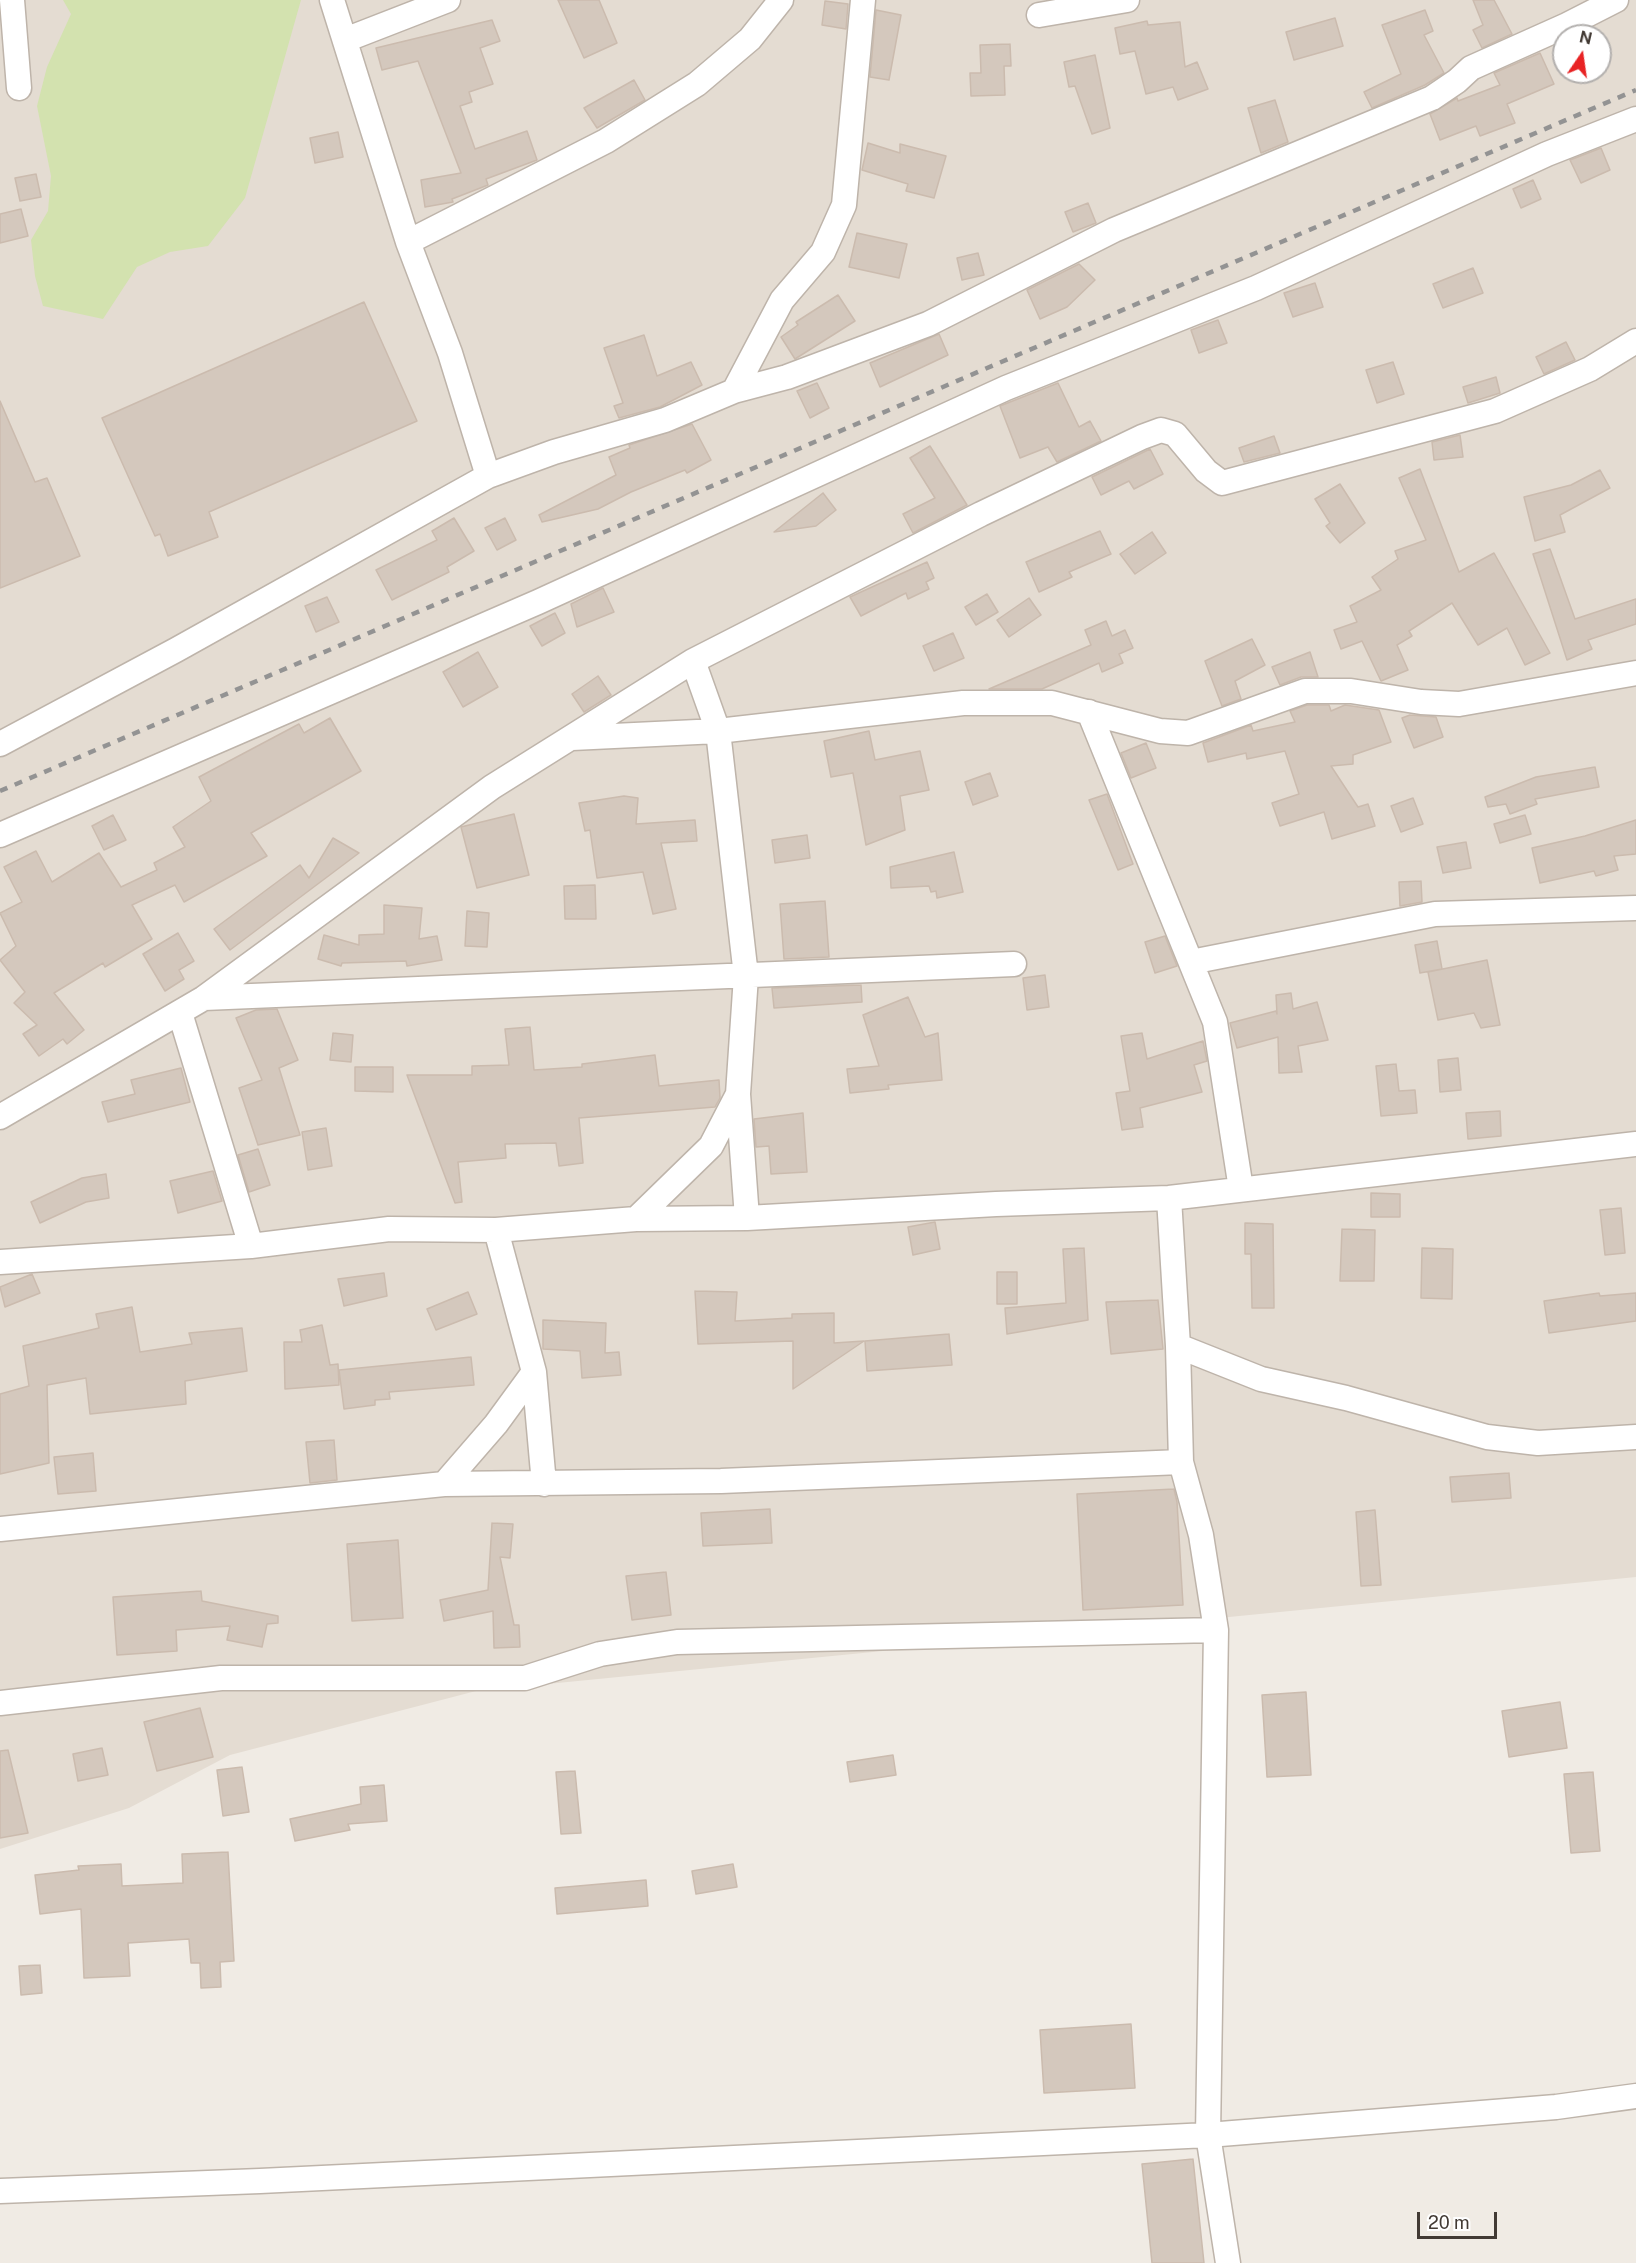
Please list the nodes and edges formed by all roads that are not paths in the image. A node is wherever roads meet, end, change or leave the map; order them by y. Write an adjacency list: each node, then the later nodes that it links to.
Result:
1 (12, 0): 10 (street)
2 (332, 0): 9 (street)
3 (448, 0): 9 (street)
4 (781, 0): 12 (street)
5 (863, 0): 14 (street)
6 (1127, 0): 8 (street)
7 (1616, 0): 14 (street)
8 (1039, 15)
9 (345, 40): 12 (street)
10 (19, 88)
11 (1636, 119): 22 (street)
12 (408, 242): 15 (street)
13 (1636, 341): 16 (street)
14 (734, 391): 15 (street)
15 (488, 476): 21 (street)
16 (693, 661): 19 (street); 20 (street)
17 (1636, 674): 18 (street)
18 (1089, 712): 19 (street); 24 (street)
19 (718, 731): 20 (street); 26 (street)
20 (569, 738): 27 (street)
21 (0, 744)
22 (0, 836)
23 (1636, 908): 24 (street)
24 (1191, 962): 32 (street)
25 (1014, 964): 26 (street)
26 (746, 976): 27 (street); 29 (street)
27 (204, 998): 28 (street)
28 (180, 1013): 30 (street); 37 (street)
29 (738, 1094): 34 (street); 35 (street)
30 (0, 1117)
31 (1636, 1144): 32 (street)
32 (1241, 1189): 33 (street)
33 (1169, 1198): 34 (street); 39 (street)
34 (747, 1218): 35 (street)
35 (636, 1219): 36 (street)
36 (496, 1230): 37 (street); 40 (street)
37 (251, 1246): 38 (street)
38 (0, 1262)
39 (1178, 1346): 41 (street); 42 (street)
40 (534, 1372): 43 (street); 44 (street)
41 (1636, 1437)
42 (1181, 1462): 44 (street); 46 (street)
43 (444, 1484): 44 (street); 45 (street)
44 (544, 1484)
45 (0, 1529)
46 (1216, 1630): 47 (street); 49 (street)
47 (0, 1703)
48 (1636, 2096): 49 (street)
49 (1208, 2134): 50 (street); 51 (street)
50 (0, 2191)
51 (1228, 2263)

